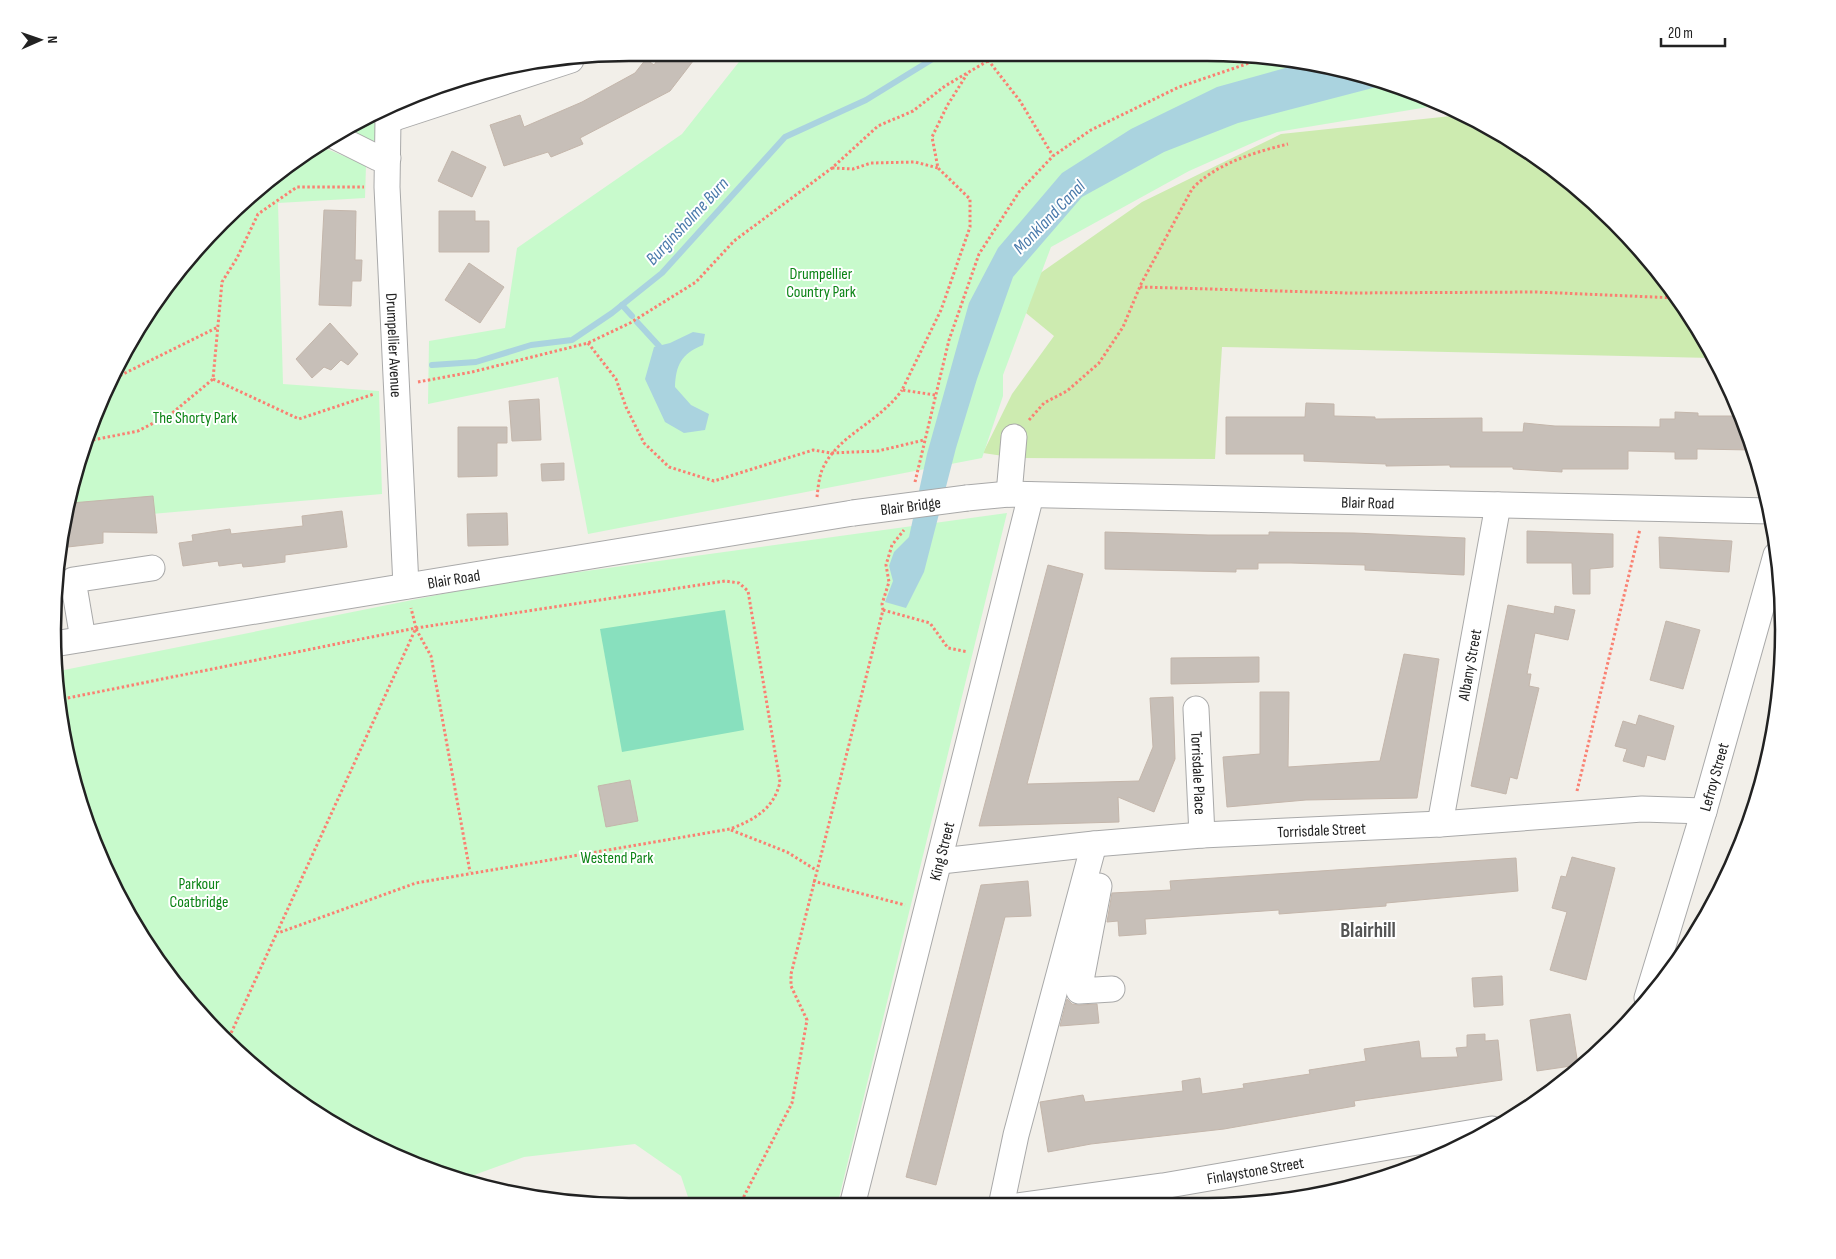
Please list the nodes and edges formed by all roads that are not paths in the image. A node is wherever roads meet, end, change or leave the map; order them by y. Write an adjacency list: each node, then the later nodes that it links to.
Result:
1 (545, 68): 2 (street)
2 (401, 110)
3 (390, 115): 5 (street, Drumpellier Avenue)
4 (341, 140): 5 (street)
5 (388, 158): 15 (street, Drumpellier Avenue)
6 (1014, 437): 7 (street, King Street)
7 (1020, 495): 8 (street, Blair Road); 9 (street, Blair Road); 23 (street, King Street)
8 (967, 498): 11 (street, Blair Bridge, bridge)
9 (1498, 505): 10 (street, Blair Road); 20 (street, Albany Street)
10 (1762, 511)
11 (853, 513): 15 (street, Blair Road)
12 (152, 568): 14 (street)
13 (1772, 570): 19 (street, Lefroy Street)
14 (65, 581): 16 (street)
15 (406, 586): 16 (street, Blair Road)
16 (83, 639): 17 (street, Blair Road)
17 (61, 643)
18 (1196, 709): 21 (street, Torrisdale Place)
19 (1704, 811): 20 (street, Torrisdale Street); 24 (street, Lefroy Street)
20 (1440, 824): 21 (street, Torrisdale Street)
21 (1202, 835): 22 (street, Torrisdale Street)
22 (1101, 844): 23 (street, Torrisdale Street); 25 (street); 28 (street)
23 (941, 861): 27 (street, King Street)
24 (1652, 981)
25 (1112, 988)
26 (1470, 1133): 29 (street, Finlaystone Street)
27 (854, 1198)
28 (1003, 1198)
29 (1075, 1198)

